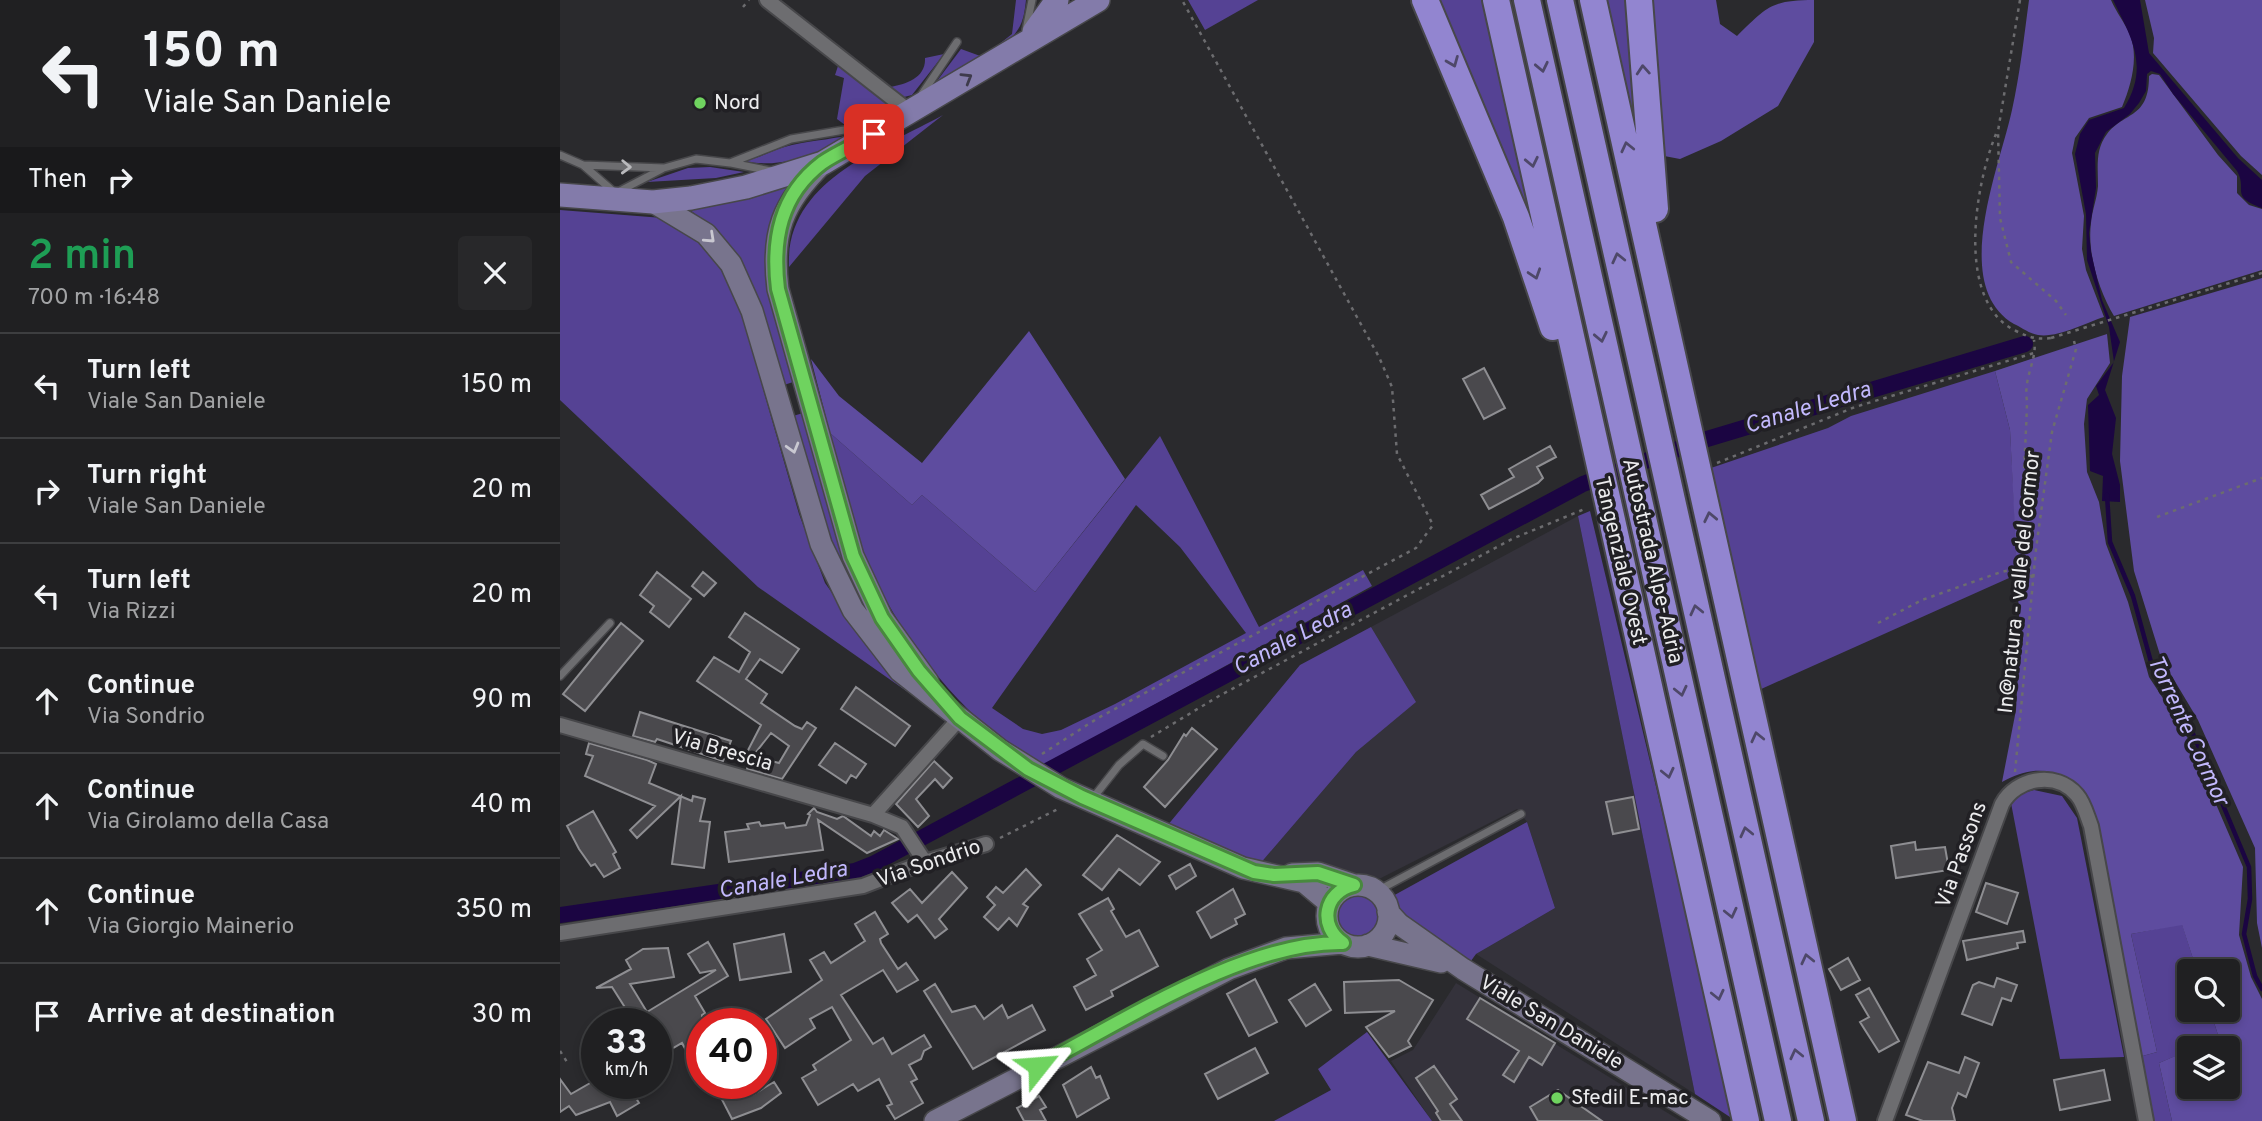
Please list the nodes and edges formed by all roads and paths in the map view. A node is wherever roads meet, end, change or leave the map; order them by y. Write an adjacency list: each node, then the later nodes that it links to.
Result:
1 (749, 0): 14 (path)
2 (767, 0): 17 (street)
3 (1032, 0): 16 (lane)
4 (1057, 0): 16 (main road)
5 (1098, 0): 16 (main road)
6 (1182, 0): 48 (path)
7 (1425, 0): 38 (highway, one-way to 38)
8 (1496, 0): 38 (highway, Tangenziale Ovest, one-way to 38)
9 (1527, 0): 70 (highway, Autostrada Alpe-Adria, one-way to 70)
10 (1560, 0): 71 (highway, Autostrada Alpe-Adria, one-way to 10)
11 (1593, 0): 29 (highway, one-way to 11)
12 (1639, 0): 29 (highway, one-way to 12)
13 (2020, 0): 18 (path)
14 (743, 7)
15 (957, 42): 17 (lane)
16 (1023, 45): 17 (main road, one-way to 16)
17 (904, 116): 20 (lane); 21 (main road)
18 (1998, 131): 30 (path); 31 (path)
19 (560, 155): 22 (lane)
20 (730, 163): 23 (lane); 24 (lane)
21 (823, 163): 24 (main road); 34 (main road)
22 (583, 165): 23 (lane, one-way to 23); 26 (lane)
23 (664, 168): 26 (lane)
24 (788, 175): 27 (main road)
25 (560, 195): 26 (main road)
26 (615, 198): 27 (main road)
27 (653, 202): 35 (main road, one-way to 35)
28 (2262, 273): 31 (path, bridge)
29 (1663, 309): 36 (highway)
30 (2066, 315)
31 (2035, 340): 33 (path)
32 (2074, 341): 40 (path, In@natura - valle del cormor)
33 (2034, 353): 36 (path); 40 (path)
34 (808, 395): 35 (main road); 44 (main road)
35 (779, 403): 44 (main road, one-way to 44)
36 (1703, 462): 72 (highway, one-way to 36)
37 (2262, 478): 39 (path)
38 (1597, 479): 46 (path); 69 (highway, Tangenziale Ovest, one-way to 69)
39 (2157, 517)
40 (2032, 581): 42 (path); 49 (path, In@natura - valle del cormor)
41 (610, 623): 43 (lane)
42 (1878, 623)
43 (560, 676)
44 (960, 718): 48 (main road); 52 (street)
45 (560, 725): 52 (street, Via Brescia)
46 (1143, 744): 47 (lane); 50 (lane)
47 (1163, 756)
48 (1024, 766): 50 (main road)
49 (2017, 785): 73 (street, Via Passons); 74 (street)
50 (1086, 799): 53 (path, Via Sondrio); 55 (main road)
51 (1521, 814): 57 (lane)
52 (873, 815): 54 (street, Via Brescia)
53 (986, 844): 54 (street, Via Sondrio)
54 (923, 860): 60 (street, Via Sondrio)
55 (1274, 875): 56 (main road); 58 (main road)
56 (1354, 885): 57 (main road); 58 (main road, Viale San Daniele)
57 (1377, 891): 59 (main road, Viale San Daniele)
58 (1328, 909): 61 (main road); 63 (main road, Viale San Daniele)
59 (1388, 912): 62 (main road); 64 (main road, Viale San Daniele)
60 (560, 933)
61 (1343, 943): 62 (main road, Viale San Daniele); 63 (main road, Viale San Daniele)
62 (1368, 945): 64 (main road, Viale San Daniele)
63 (1286, 948): 67 (main road, Viale San Daniele)
64 (1462, 969): 68 (main road, Viale San Daniele)
65 (560, 1051): 66 (path)
66 (567, 1062)
67 (935, 1121)
68 (1710, 1121)
69 (1746, 1121)
70 (1778, 1121)
71 (1811, 1121)
72 (1843, 1121)
73 (1885, 1121)
74 (2146, 1121)

